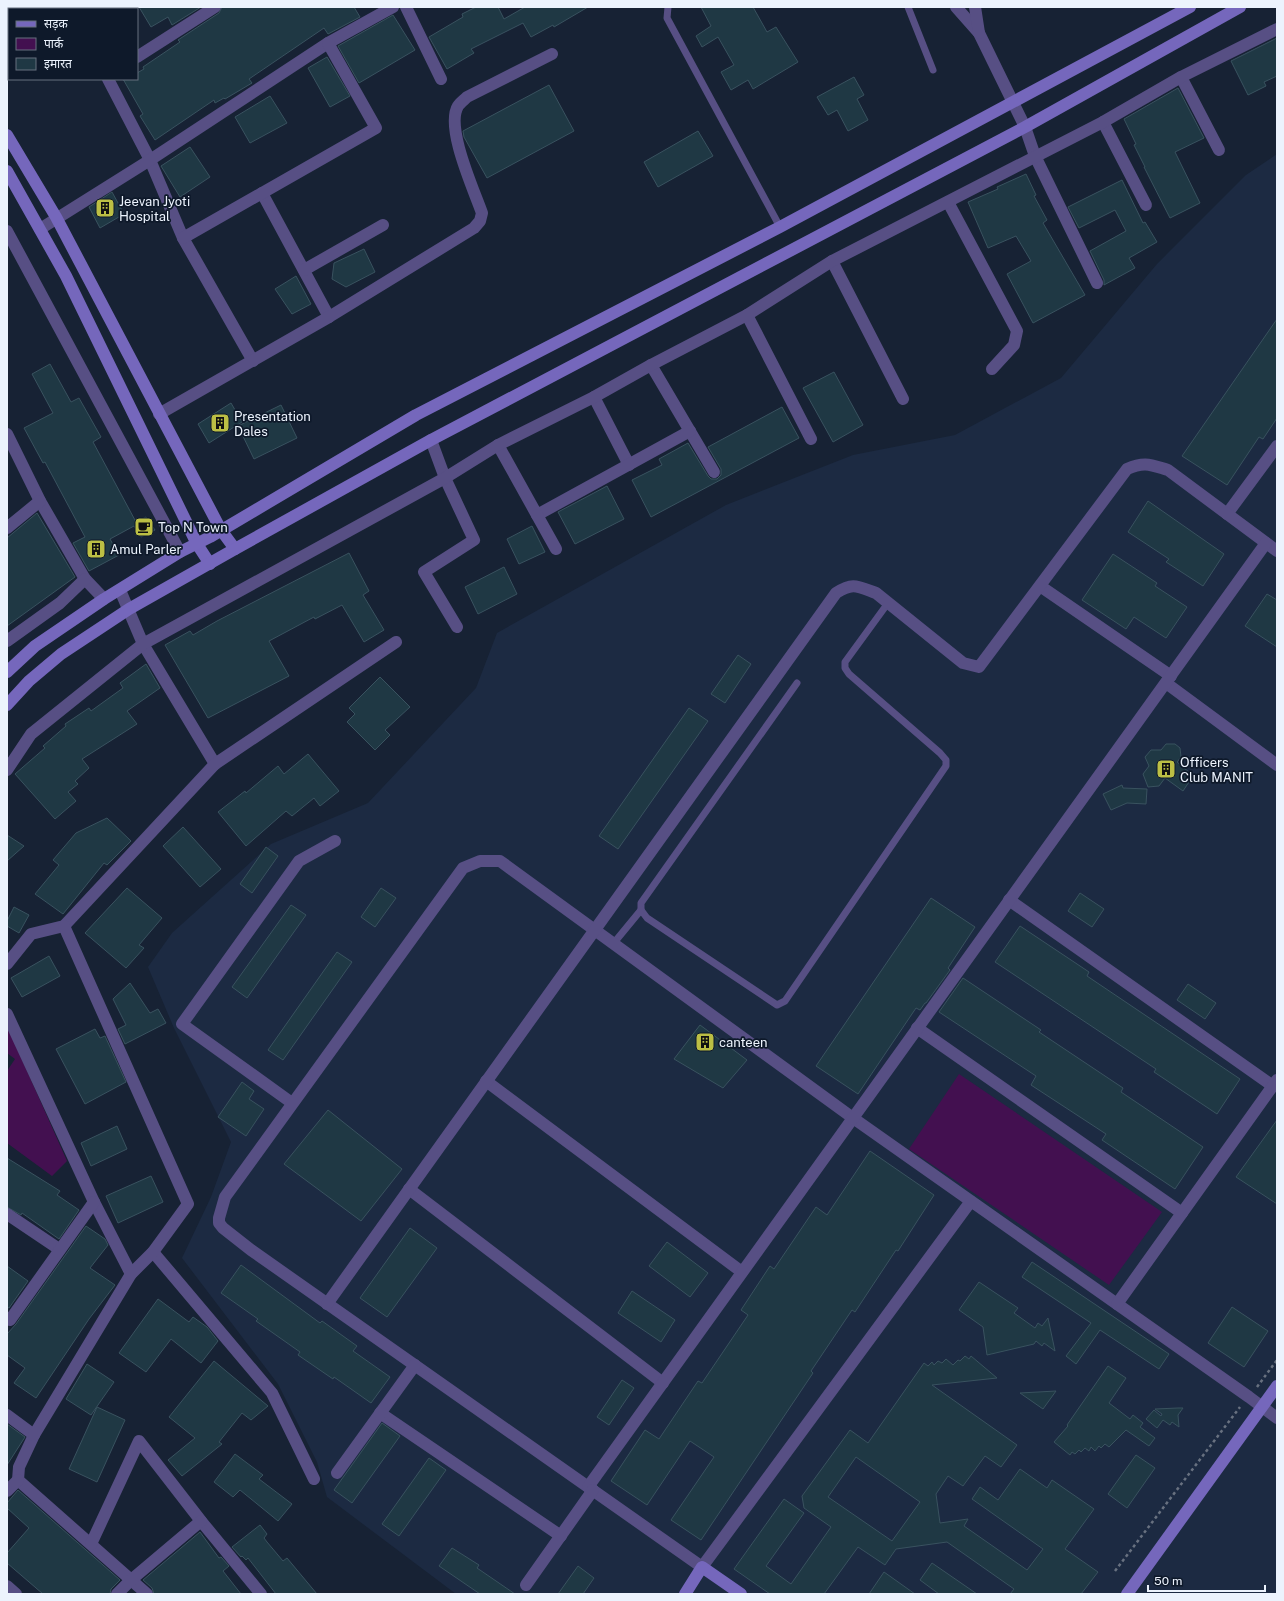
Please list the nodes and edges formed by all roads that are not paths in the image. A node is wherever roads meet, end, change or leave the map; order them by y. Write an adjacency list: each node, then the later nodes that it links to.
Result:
1 (215, 7): 14 (street)
2 (393, 7): 12 (street)
3 (406, 7): 17 (street)
4 (668, 7): 32 (lane)
5 (908, 7): 15 (lane)
6 (956, 7): 11 (street)
7 (974, 7): 11 (street)
8 (1190, 7): 19 (main road)
9 (1240, 7): 21 (main road)
10 (1277, 30): 16 (street)
11 (979, 33): 19 (street)
12 (328, 43): 25 (street); 27 (street)
13 (552, 54): 40 (street)
14 (138, 56)
15 (933, 70)
16 (1181, 77): 20 (street); 23 (street)
17 (441, 79)
18 (109, 80): 25 (street)
19 (1011, 103): 21 (street); 32 (main road)
20 (1103, 122): 24 (street); 29 (street)
21 (1024, 127): 24 (street); 50 (main road)
22 (7, 135): 30 (main road)
23 (1219, 150)
24 (1035, 156): 28 (street); 38 (street)
25 (150, 160): 30 (street); 35 (street)
26 (7, 171): 33 (main road)
27 (262, 193): 35 (street); 37 (street)
28 (948, 202): 36 (street); 43 (street)
29 (1146, 205)
30 (56, 217): 33 (street); 46 (main road)
31 (383, 225): 37 (street)
32 (780, 227): 60 (main road)
33 (40, 229): 62 (main road)
34 (7, 231): 66 (street)
35 (183, 238): 41 (street)
36 (832, 261): 39 (street); 45 (street)
37 (304, 270): 40 (street)
38 (1097, 283)
39 (747, 315): 42 (street); 49 (street)
40 (329, 317): 41 (street)
41 (253, 360): 46 (street)
42 (651, 365): 44 (street); 47 (street)
43 (992, 369)
44 (594, 397): 51 (street); 53 (street)
45 (903, 399)
46 (159, 414): 60 (main road)
47 (690, 431): 53 (street); 54 (street)
48 (7, 434): 56 (street)
49 (812, 439)
50 (431, 440): 55 (street); 63 (main road)
51 (498, 445): 55 (street); 58 (street)
52 (1277, 446): 57 (street)
53 (629, 464): 58 (street)
54 (714, 472)
55 (444, 478): 74 (street); 77 (street)
56 (40, 501): 59 (street); 68 (street)
57 (1228, 514): 61 (street); 69 (street)
58 (537, 515): 64 (street)
59 (7, 528)
60 (222, 530): 62 (main road); 63 (main road)
61 (1266, 543): 65 (street); 79 (street)
62 (197, 544): 66 (main road); 67 (main road)
63 (235, 549): 67 (main road)
64 (556, 549)
65 (1277, 551)
66 (180, 552): 70 (main road)
67 (210, 564): 73 (main road)
68 (85, 579): 71 (street); 75 (street)
69 (1040, 586): 72 (street); 79 (street)
70 (120, 590): 71 (main road); 73 (street)
71 (104, 599): 78 (main road)
72 (888, 603): 87 (lane); 89 (street)
73 (129, 609): 77 (street); 81 (main road)
74 (457, 627)
75 (7, 641)
76 (396, 642): 82 (street)
77 (143, 644): 82 (street); 84 (street)
78 (7, 672)
79 (1168, 680): 83 (street); 86 (street)
80 (797, 683): 87 (lane)
81 (7, 705)
82 (215, 764): 88 (street)
83 (1277, 764)
84 (7, 770)
85 (335, 841): 96 (street)
86 (1010, 900): 93 (street); 95 (street)
87 (641, 910): 90 (lane)
88 (64, 926): 91 (street); 104 (street)
89 (594, 930): 90 (street); 94 (street); 96 (street)
90 (613, 944): 97 (street)
91 (7, 964)
92 (7, 1014): 100 (street)
93 (917, 1028): 97 (street); 101 (street)
94 (486, 1081): 98 (street); 105 (street)
95 (1275, 1083): 101 (street)
96 (292, 1103): 107 (street)
97 (853, 1118): 99 (street); 105 (street)
98 (409, 1189): 107 (street); 111 (street)
99 (971, 1201): 108 (street); 126 (street)
100 (94, 1202): 103 (street); 106 (street)
101 (1182, 1213): 108 (street)
102 (7, 1214): 103 (street)
103 (59, 1249): 109 (street)
104 (153, 1252): 106 (street); 119 (street)
105 (742, 1272): 111 (street)
106 (131, 1274): 117 (street)
107 (327, 1304): 110 (street)
108 (1117, 1304): 113 (street)
109 (7, 1318)
110 (415, 1365): 114 (street); 121 (street)
111 (663, 1382): 121 (street)
112 (1277, 1386): 113 (main road)
113 (1262, 1407): 116 (street); 136 (main road)
114 (380, 1413): 118 (street); 124 (street)
115 (7, 1415): 117 (street)
116 (1277, 1418)
117 (34, 1434): 120 (street)
118 (337, 1473)
119 (314, 1479)
120 (18, 1480): 122 (street); 125 (street)
121 (591, 1488): 124 (street); 126 (street)
122 (7, 1491)
123 (201, 1521): 125 (street); 127 (street); 133 (street)
124 (561, 1536): 128 (street)
125 (91, 1544): 127 (street)
126 (702, 1567): 134 (main road); 135 (main road)
127 (131, 1580): 131 (street); 132 (street)
128 (526, 1585)
129 (7, 1586): 130 (street)
130 (16, 1594)
131 (117, 1594)
132 (147, 1594)
133 (260, 1594)
134 (685, 1594)
135 (741, 1594)
136 (1127, 1594)

